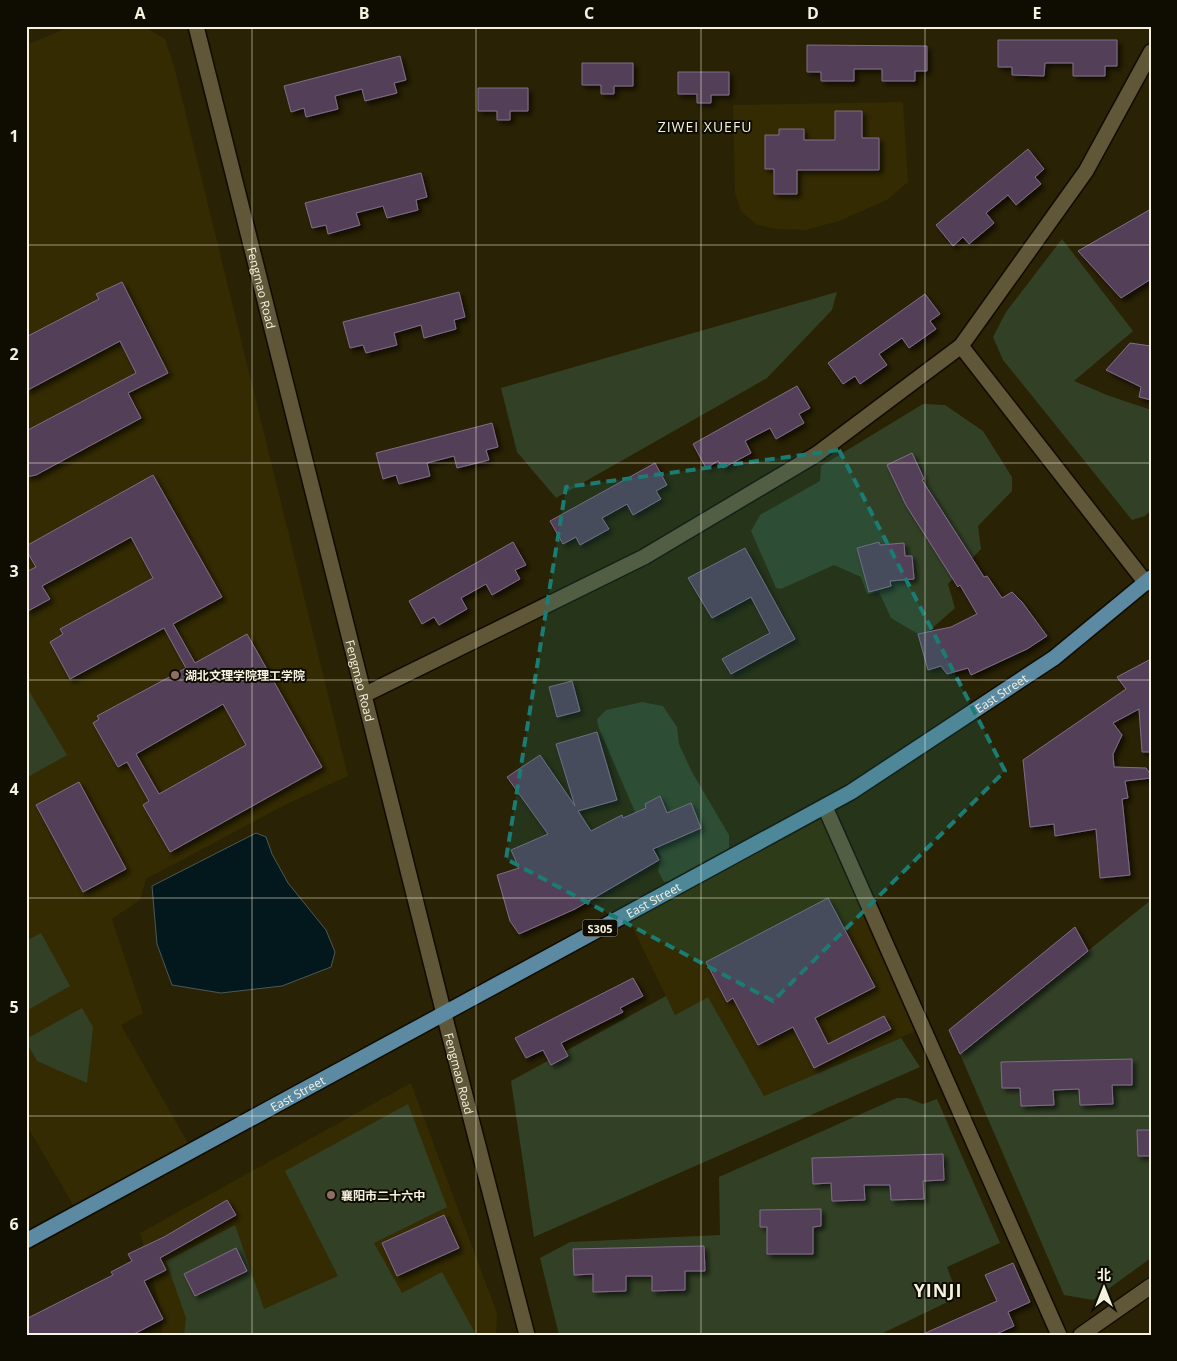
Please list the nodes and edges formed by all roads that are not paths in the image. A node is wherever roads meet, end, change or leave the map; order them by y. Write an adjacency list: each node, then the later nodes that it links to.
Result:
1 (196, 26): 5 (street, Fengmao Road)
2 (1151, 52): 3 (street)
3 (961, 346): 4 (street); 5 (street)
4 (1148, 580): 6 (main road, East Street / S305)
5 (364, 695): 7 (street, Fengmao Road)
6 (825, 806): 7 (main road, East Street / S305); 11 (street)
7 (444, 1014): 8 (main road, East Street / S305); 10 (street, Fengmao Road)
8 (26, 1241)
9 (1151, 1286): 12 (street)
10 (528, 1335)
11 (1059, 1335)
12 (1081, 1335)

